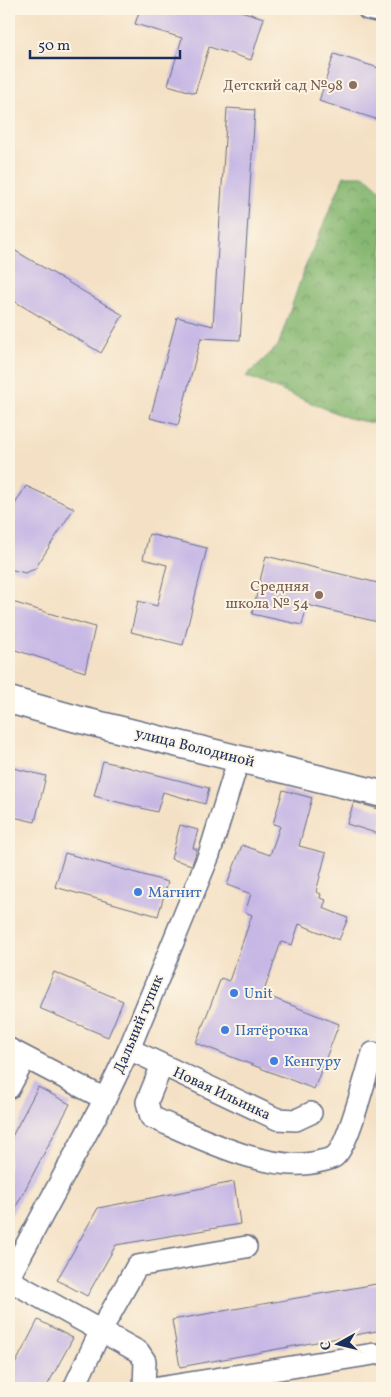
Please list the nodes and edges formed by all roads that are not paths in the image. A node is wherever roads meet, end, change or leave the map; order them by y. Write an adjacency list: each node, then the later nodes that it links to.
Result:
1 (368, 9): 2 (street)
2 (382, 12)
3 (9, 700): 4 (street, улица Володиной)
4 (239, 758): 5 (street, улица Володиной); 6 (street, Дальний тупик)
5 (382, 794)
6 (129, 1049): 9 (street, Новая Ильинка); 11 (street, Дальний тупик)
7 (372, 1053): 9 (street, Новая Ильинка)
8 (17, 1054): 10 (street); 11 (street)
9 (162, 1065): 12 (street, Новая Ильинка)
10 (9, 1088)
11 (105, 1099): 14 (street, Дальний тупик)
12 (310, 1113)
13 (246, 1247): 15 (street)
14 (9, 1278): 15 (street)
15 (101, 1330): 17 (street); 18 (street)
16 (374, 1354): 19 (street)
17 (74, 1388)
18 (144, 1388)
19 (158, 1388)

